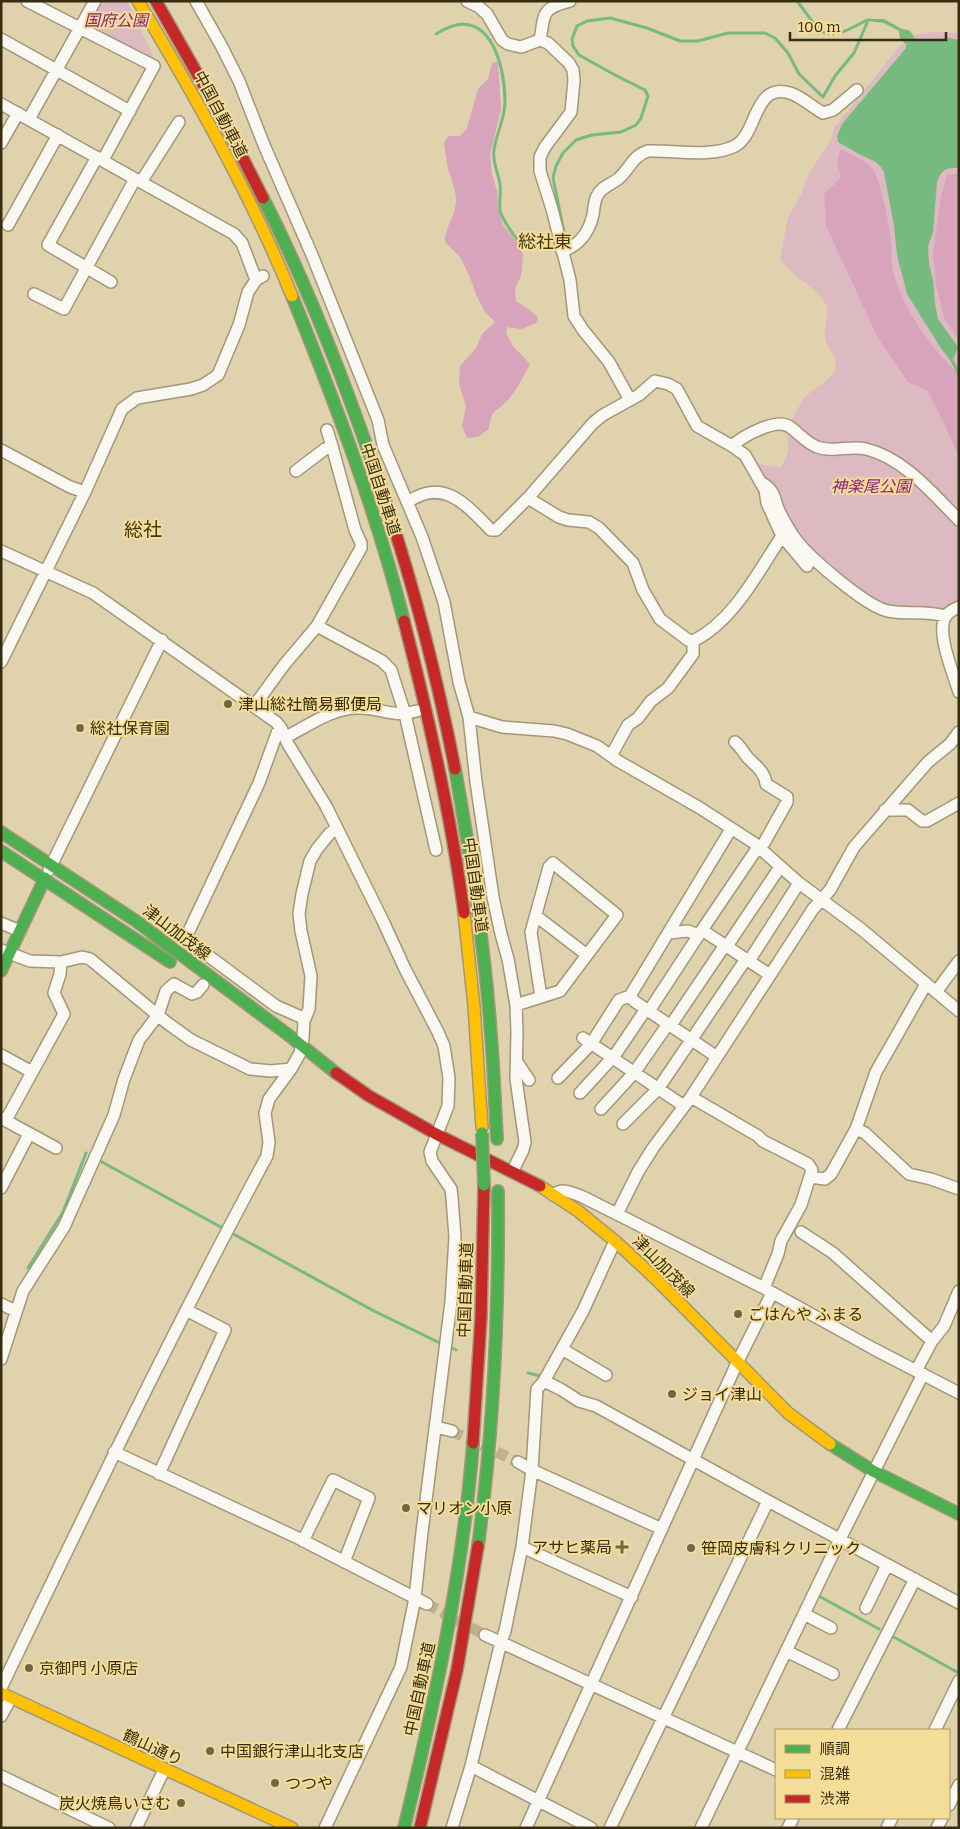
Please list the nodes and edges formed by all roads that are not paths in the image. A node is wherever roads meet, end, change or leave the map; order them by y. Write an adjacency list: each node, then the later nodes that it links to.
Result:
1 (28, 1): 8 (street)
2 (95, 1): 8 (street)
3 (138, 1): 188 (main road, 中国自動車道, bridge)
4 (156, 1): 189 (main road, 中国自動車道)
5 (196, 1): 36 (street)
6 (467, 1): 10 (street)
7 (570, 1): 10 (street)
8 (80, 27): 11 (street); 14 (street)
9 (1, 39): 11 (street)
10 (540, 40): 23 (street)
11 (56, 70): 14 (street); 16 (street)
12 (857, 90): 23 (street)
13 (1, 104): 15 (street)
14 (130, 111): 20 (street)
15 (18, 113): 16 (street); 19 (street)
16 (29, 119): 18 (street)
17 (179, 122): 21 (street)
18 (58, 135): 20 (street); 22 (street)
19 (1, 143)
20 (100, 158): 21 (street); 24 (street)
21 (138, 181): 24 (street); 34 (street)
22 (8, 225)
23 (562, 252): 27 (street)
24 (86, 268): 25 (street); 26 (street)
25 (111, 282)
26 (34, 294)
27 (630, 400): 30 (street); 35 (street)
28 (327, 430): 29 (street)
29 (332, 446): 32 (street); 45 (street)
30 (732, 446): 33 (street); 38 (street)
31 (1, 450): 34 (street)
32 (296, 471)
33 (761, 482): 39 (street); 44 (street)
34 (85, 492): 42 (street)
35 (528, 498): 36 (street); 47 (street)
36 (410, 506): 37 (street); 50 (street)
37 (400, 516)
38 (959, 520)
39 (782, 536): 41 (street); 47 (street)
40 (1, 551): 42 (street)
41 (807, 566)
42 (47, 571): 46 (street); 48 (street)
43 (959, 607): 44 (street)
44 (945, 616): 49 (street)
45 (317, 626): 52 (street); 54 (street)
46 (162, 640): 52 (street); 68 (street)
47 (693, 641): 59 (street)
48 (1, 662)
49 (959, 692)
50 (464, 699): 51 (street); 55 (street)
51 (452, 703)
52 (254, 706): 57 (street)
53 (417, 711): 54 (street)
54 (405, 714): 57 (street); 66 (street)
55 (469, 717): 59 (street); 91 (street)
56 (959, 732): 61 (street)
57 (284, 733): 62 (street); 95 (street)
58 (735, 742): 65 (street)
59 (610, 756): 63 (street)
60 (959, 804): 61 (street)
61 (885, 810): 72 (street)
62 (337, 829): 95 (street); 117 (street)
63 (731, 829): 65 (street); 76 (street)
64 (1, 832): 68 (main road, 津山加茂線)
65 (760, 848): 69 (street); 77 (street)
66 (436, 850)
67 (1, 851): 70 (main road, 津山加茂線)
68 (52, 864): 70 (street); 99 (main road, 津山加茂線)
69 (780, 867): 71 (street); 78 (street)
70 (45, 878): 75 (main road); 87 (main road, 津山加茂線)
71 (799, 883): 72 (street); 81 (street)
72 (821, 901): 85 (street); 86 (street)
73 (535, 918): 80 (street); 80 (street); 90 (street)
74 (1, 922): 75 (street)
75 (20, 931): 79 (main road)
76 (669, 933): 77 (street); 89 (street)
77 (701, 933): 78 (street); 92 (street)
78 (726, 945): 81 (street); 96 (street)
79 (6, 951): 83 (street); 84 (main road)
80 (587, 955): 90 (street)
81 (748, 960): 85 (street); 97 (street)
82 (959, 960): 88 (street)
83 (61, 962): 94 (street); 105 (street)
84 (1, 971)
85 (770, 975): 101 (street)
86 (926, 984): 88 (street); 115 (street)
87 (203, 986): 94 (street); 99 (main road, 津山加茂線)
88 (936, 992): 93 (street)
89 (630, 996): 92 (street); 98 (street)
90 (540, 997): 91 (street)
91 (516, 1005): 103 (street)
92 (647, 1010): 96 (street); 102 (street)
93 (959, 1011)
94 (158, 1015): 104 (street); 131 (street)
95 (304, 1021): 99 (street)
96 (669, 1024): 97 (street); 106 (street)
97 (692, 1040): 101 (street); 109 (street)
98 (587, 1041): 102 (street); 107 (street)
99 (301, 1049): 104 (street); 117 (main road, 津山加茂線)
100 (1, 1055): 105 (street)
101 (717, 1057): 111 (street)
102 (612, 1058): 106 (street); 110 (street)
103 (517, 1062): 108 (street); 119 (street)
104 (291, 1069): 130 (street)
105 (32, 1072): 113 (street)
106 (634, 1073): 109 (street); 112 (street)
107 (558, 1078)
108 (529, 1080)
109 (658, 1089): 111 (street); 114 (street)
110 (580, 1093)
111 (687, 1102): 120 (street); 124 (street)
112 (601, 1108)
113 (3, 1119): 116 (street)
114 (623, 1124)
115 (856, 1129): 120 (street); 122 (street)
116 (29, 1134): 118 (street); 121 (street)
117 (436, 1134): 119 (main road, 津山加茂線); 140 (street)
118 (56, 1148)
119 (512, 1172): 123 (main road, 津山加茂線)
120 (810, 1177): 127 (street)
121 (1, 1188)
122 (959, 1189)
123 (554, 1195): 124 (street); 126 (main road, 津山加茂線)
124 (617, 1214): 127 (street)
125 (801, 1232): 132 (street)
126 (615, 1240): 133 (street); 135 (main road, 津山加茂線)
127 (768, 1291): 135 (street); 136 (street)
128 (959, 1291): 132 (street)
129 (1, 1304): 131 (street)
130 (186, 1310): 142 (street); 147 (street)
131 (16, 1311): 134 (street)
132 (932, 1341): 136 (street)
133 (562, 1349): 137 (street); 138 (street)
134 (1, 1359)
135 (738, 1363): 143 (street); 146 (main road, 津山加茂線)
136 (920, 1372): 139 (street); 146 (street)
137 (606, 1375)
138 (544, 1382): 143 (street); 145 (street)
139 (959, 1393)
140 (436, 1427): 141 (street); 158 (street)
141 (452, 1431)
142 (114, 1452): 147 (street); 170 (street)
143 (694, 1461): 148 (street); 150 (street)
144 (518, 1462): 145 (street)
145 (532, 1470): 150 (street); 153 (street)
146 (873, 1471): 149 (main road, 津山加茂線); 151 (street)
147 (159, 1474): 152 (street)
148 (768, 1501): 151 (street); 173 (street)
149 (959, 1514)
150 (662, 1529): 157 (street)
151 (840, 1539): 155 (street); 162 (street)
152 (303, 1541): 154 (street); 154 (street)
153 (522, 1547): 157 (street); 165 (street)
154 (344, 1562): 158 (street)
155 (887, 1564): 156 (street); 161 (street)
156 (915, 1579): 159 (street); 174 (street)
157 (632, 1597): 169 (street)
158 (415, 1598): 160 (street); 187 (street)
159 (959, 1603)
160 (427, 1604)
161 (866, 1608)
162 (804, 1614): 163 (street); 166 (street)
163 (831, 1628)
164 (485, 1635): 165 (street)
165 (501, 1642): 169 (street); 177 (street)
166 (786, 1651): 167 (street); 176 (street)
167 (833, 1674)
168 (959, 1681): 175 (street)
169 (592, 1684): 173 (street); 182 (street)
170 (1, 1688)
171 (6, 1695): 172 (street); 178 (main road, 鶴山通り)
172 (1, 1716)
173 (663, 1717): 176 (street); 193 (street)
174 (839, 1729)
175 (935, 1729)
176 (737, 1752): 179 (street); 194 (street)
177 (471, 1766): 182 (street); 190 (street)
178 (164, 1770): 185 (street); 186 (main road, 鶴山通り)
179 (775, 1770)
180 (1, 1776): 184 (street)
181 (958, 1786): 183 (street)
182 (538, 1801): 191 (street); 192 (street)
183 (950, 1803)
184 (110, 1828)
185 (136, 1828)
186 (292, 1828)
187 (325, 1828)
188 (404, 1828)
189 (420, 1828)
190 (452, 1828)
191 (526, 1828)
192 (591, 1828)
193 (610, 1828)
194 (701, 1828)

